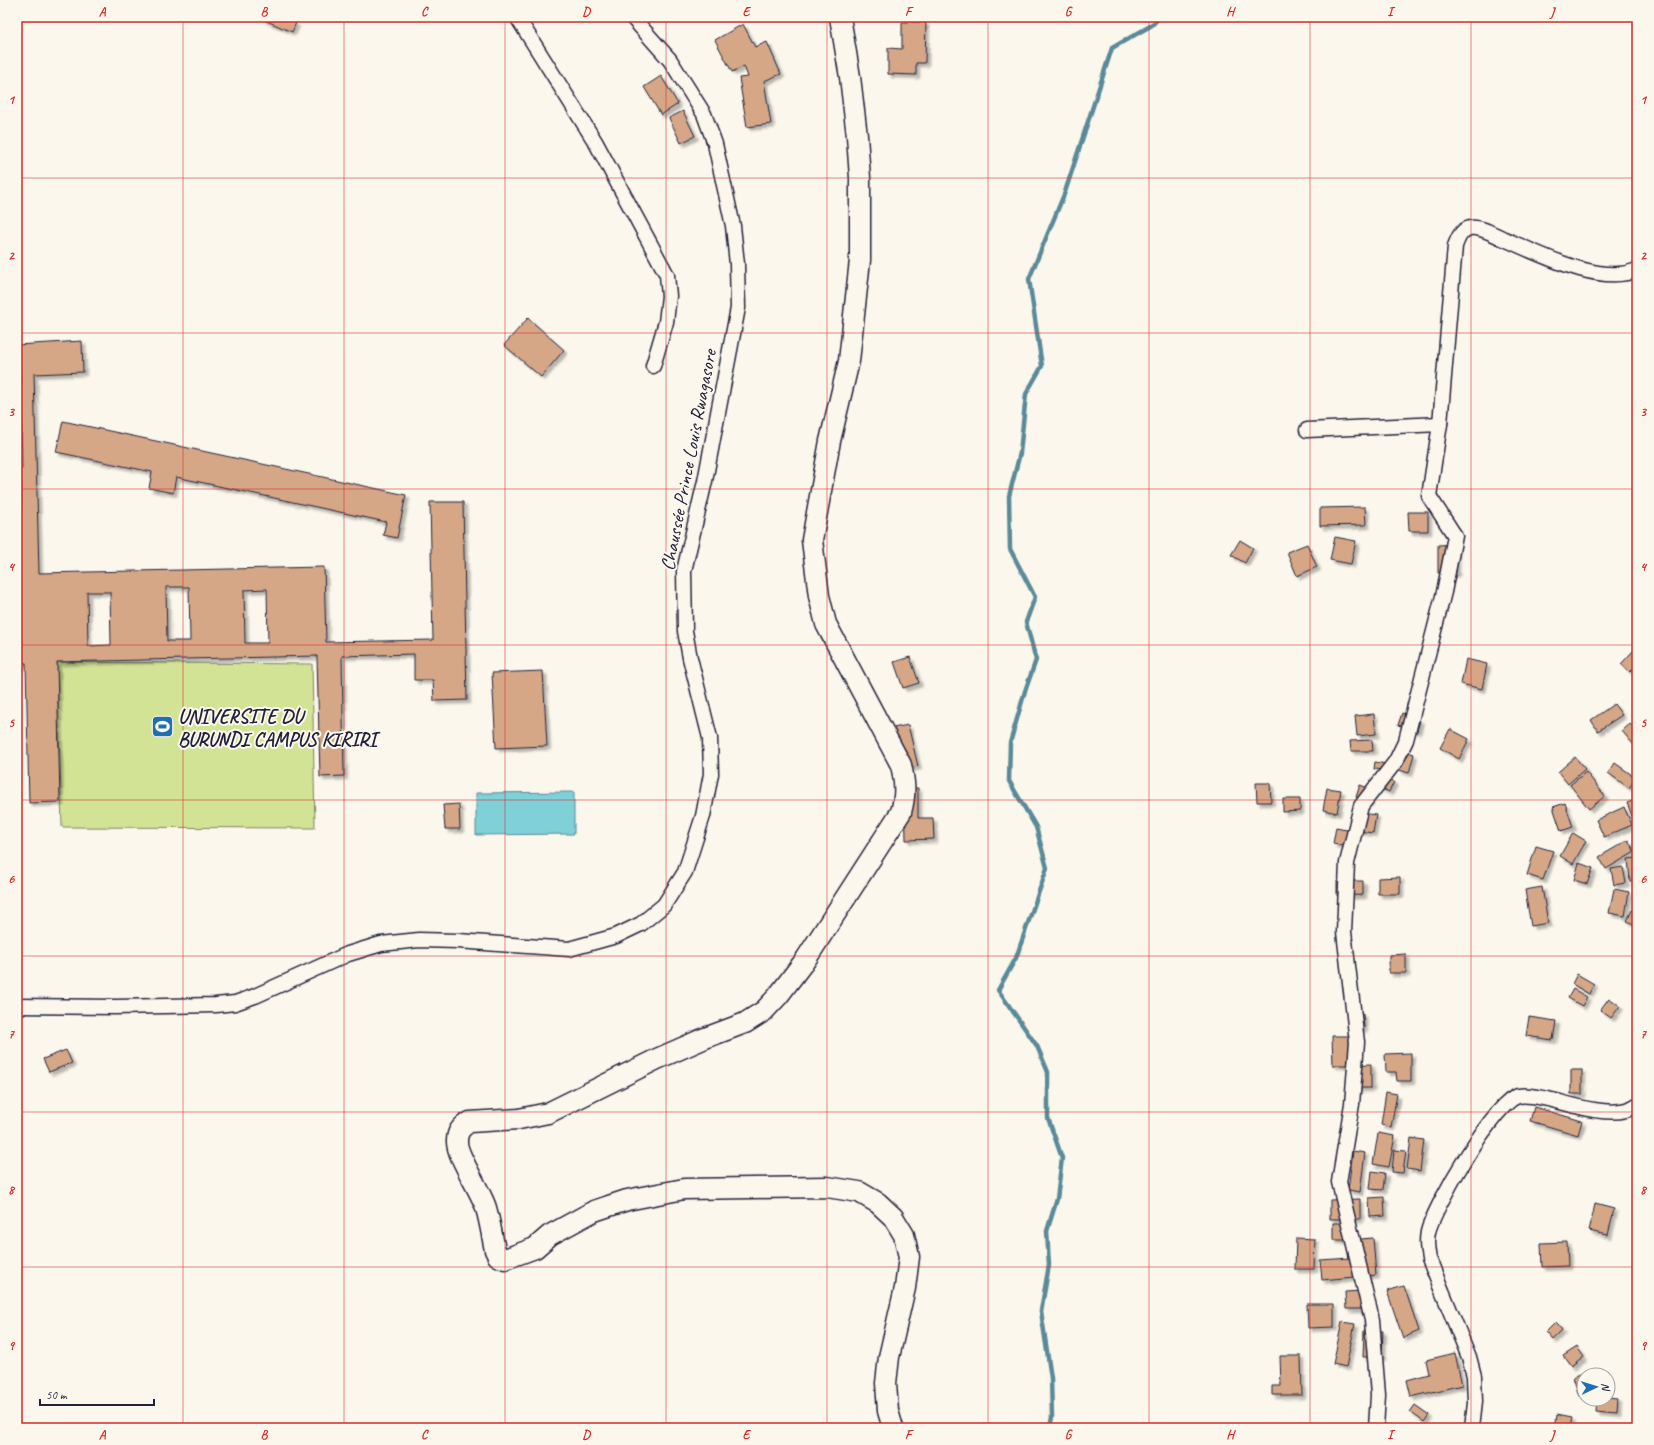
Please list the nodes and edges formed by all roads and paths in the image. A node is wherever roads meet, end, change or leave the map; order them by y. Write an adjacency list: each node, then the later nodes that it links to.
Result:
1 (516, 17): 5 (street)
2 (632, 17): 8 (street, Chaussée Prince Louis Rwagasore)
3 (840, 17): 10 (street)
4 (1637, 270): 6 (street)
5 (653, 366)
6 (1440, 424): 7 (street); 11 (street)
7 (1307, 430)
8 (17, 1006)
9 (1637, 1105): 12 (street)
10 (893, 1428)
11 (1376, 1428)
12 (1472, 1428)

